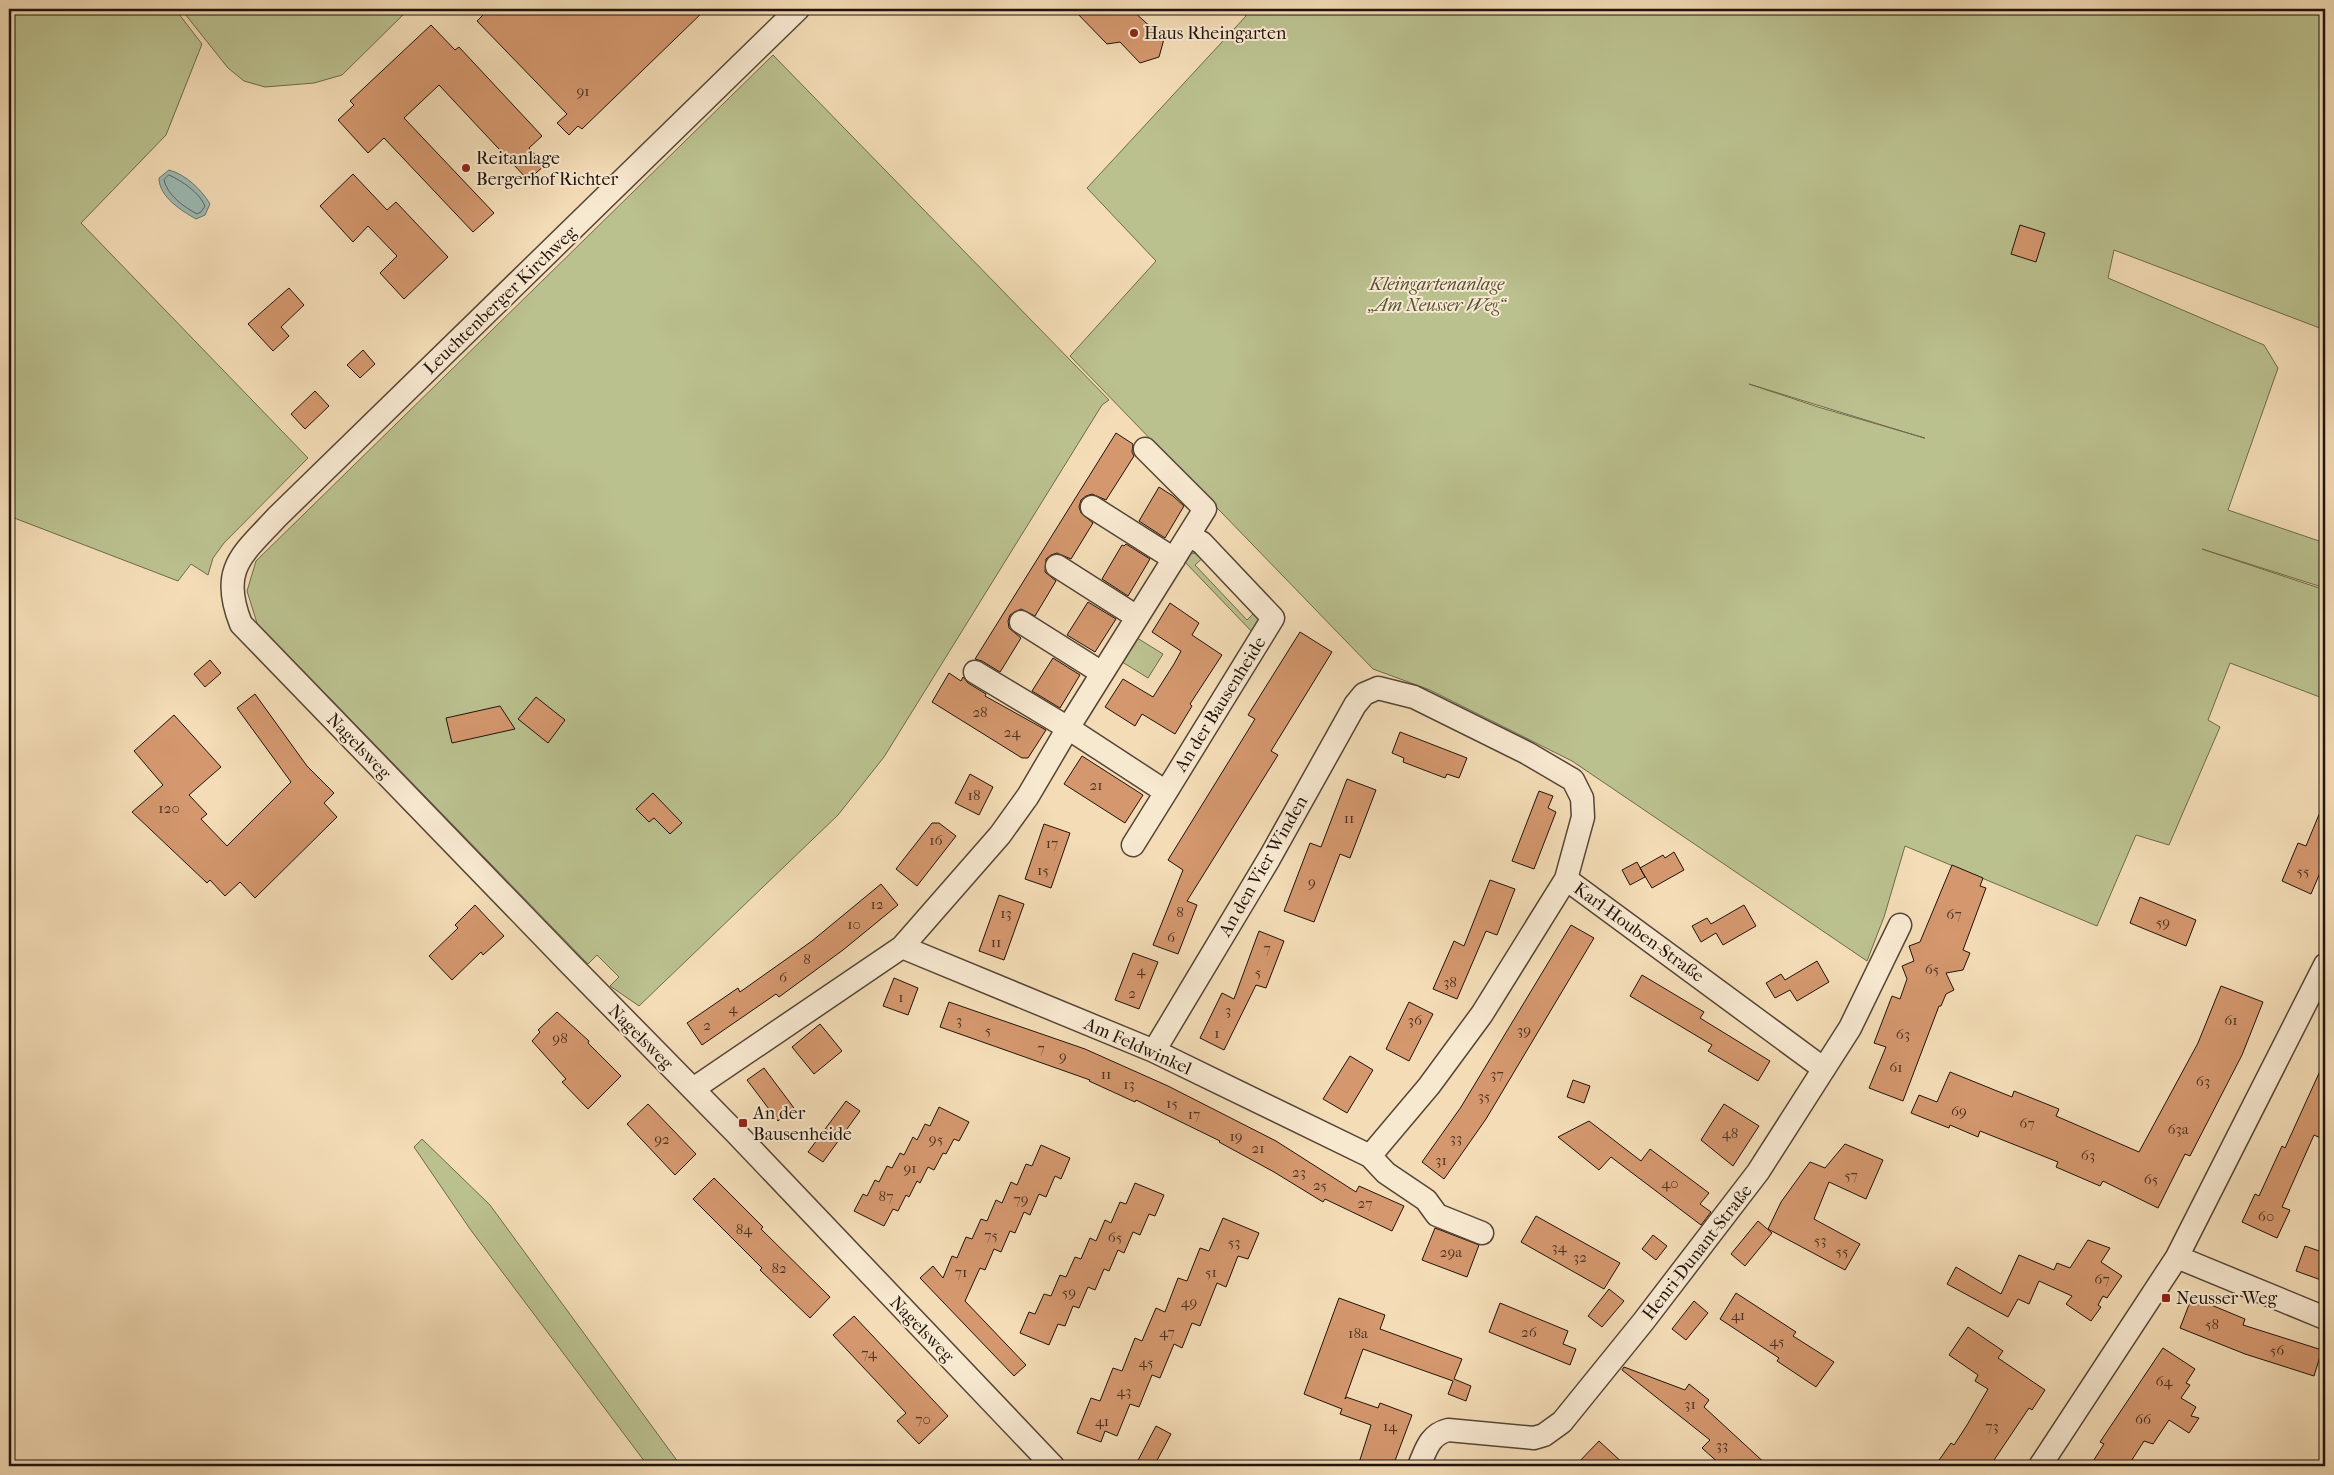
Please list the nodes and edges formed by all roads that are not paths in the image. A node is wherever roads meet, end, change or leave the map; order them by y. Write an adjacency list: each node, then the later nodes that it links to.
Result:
1 (798, 9): 7 (street, Leuchtenberger Kirchweg)
2 (1145, 449): 4 (street)
3 (1092, 507): 5 (street)
4 (1189, 535): 5 (street); 14 (street, An der Bausenheide)
5 (1174, 559): 8 (street)
6 (1057, 566): 8 (street)
7 (234, 606): 22 (street, Nagelsweg)
8 (1137, 617): 11 (street)
9 (1021, 622): 11 (street)
10 (975, 672): 13 (street, An der Bausenheide)
11 (1102, 673): 13 (street)
12 (1378, 688): 16 (street, Karl-Houben-Straße); 20 (street, An den Vier Winden)
13 (1068, 728): 14 (street, An der Bausenheide); 18 (street)
14 (1166, 792): 15 (street)
15 (1133, 845)
16 (1566, 878): 21 (street, Karl-Houben-Straße); 23 (street)
17 (1900, 925): 21 (street, Henri-Dunant-Straße)
18 (902, 947): 20 (street, Am Feldwinkel); 22 (street)
19 (2325, 965): 25 (street)
20 (1154, 1051): 23 (street, Am Feldwinkel)
21 (1824, 1069): 28 (street, Henri-Dunant-Straße)
22 (693, 1089): 27 (street, Nagelsweg)
23 (1370, 1156): 24 (street, Am Feldwinkel)
24 (1482, 1234)
25 (2177, 1257): 26 (street); 29 (street)
26 (2325, 1318)
27 (1053, 1466)
28 (1420, 1466)
29 (2040, 1466)

